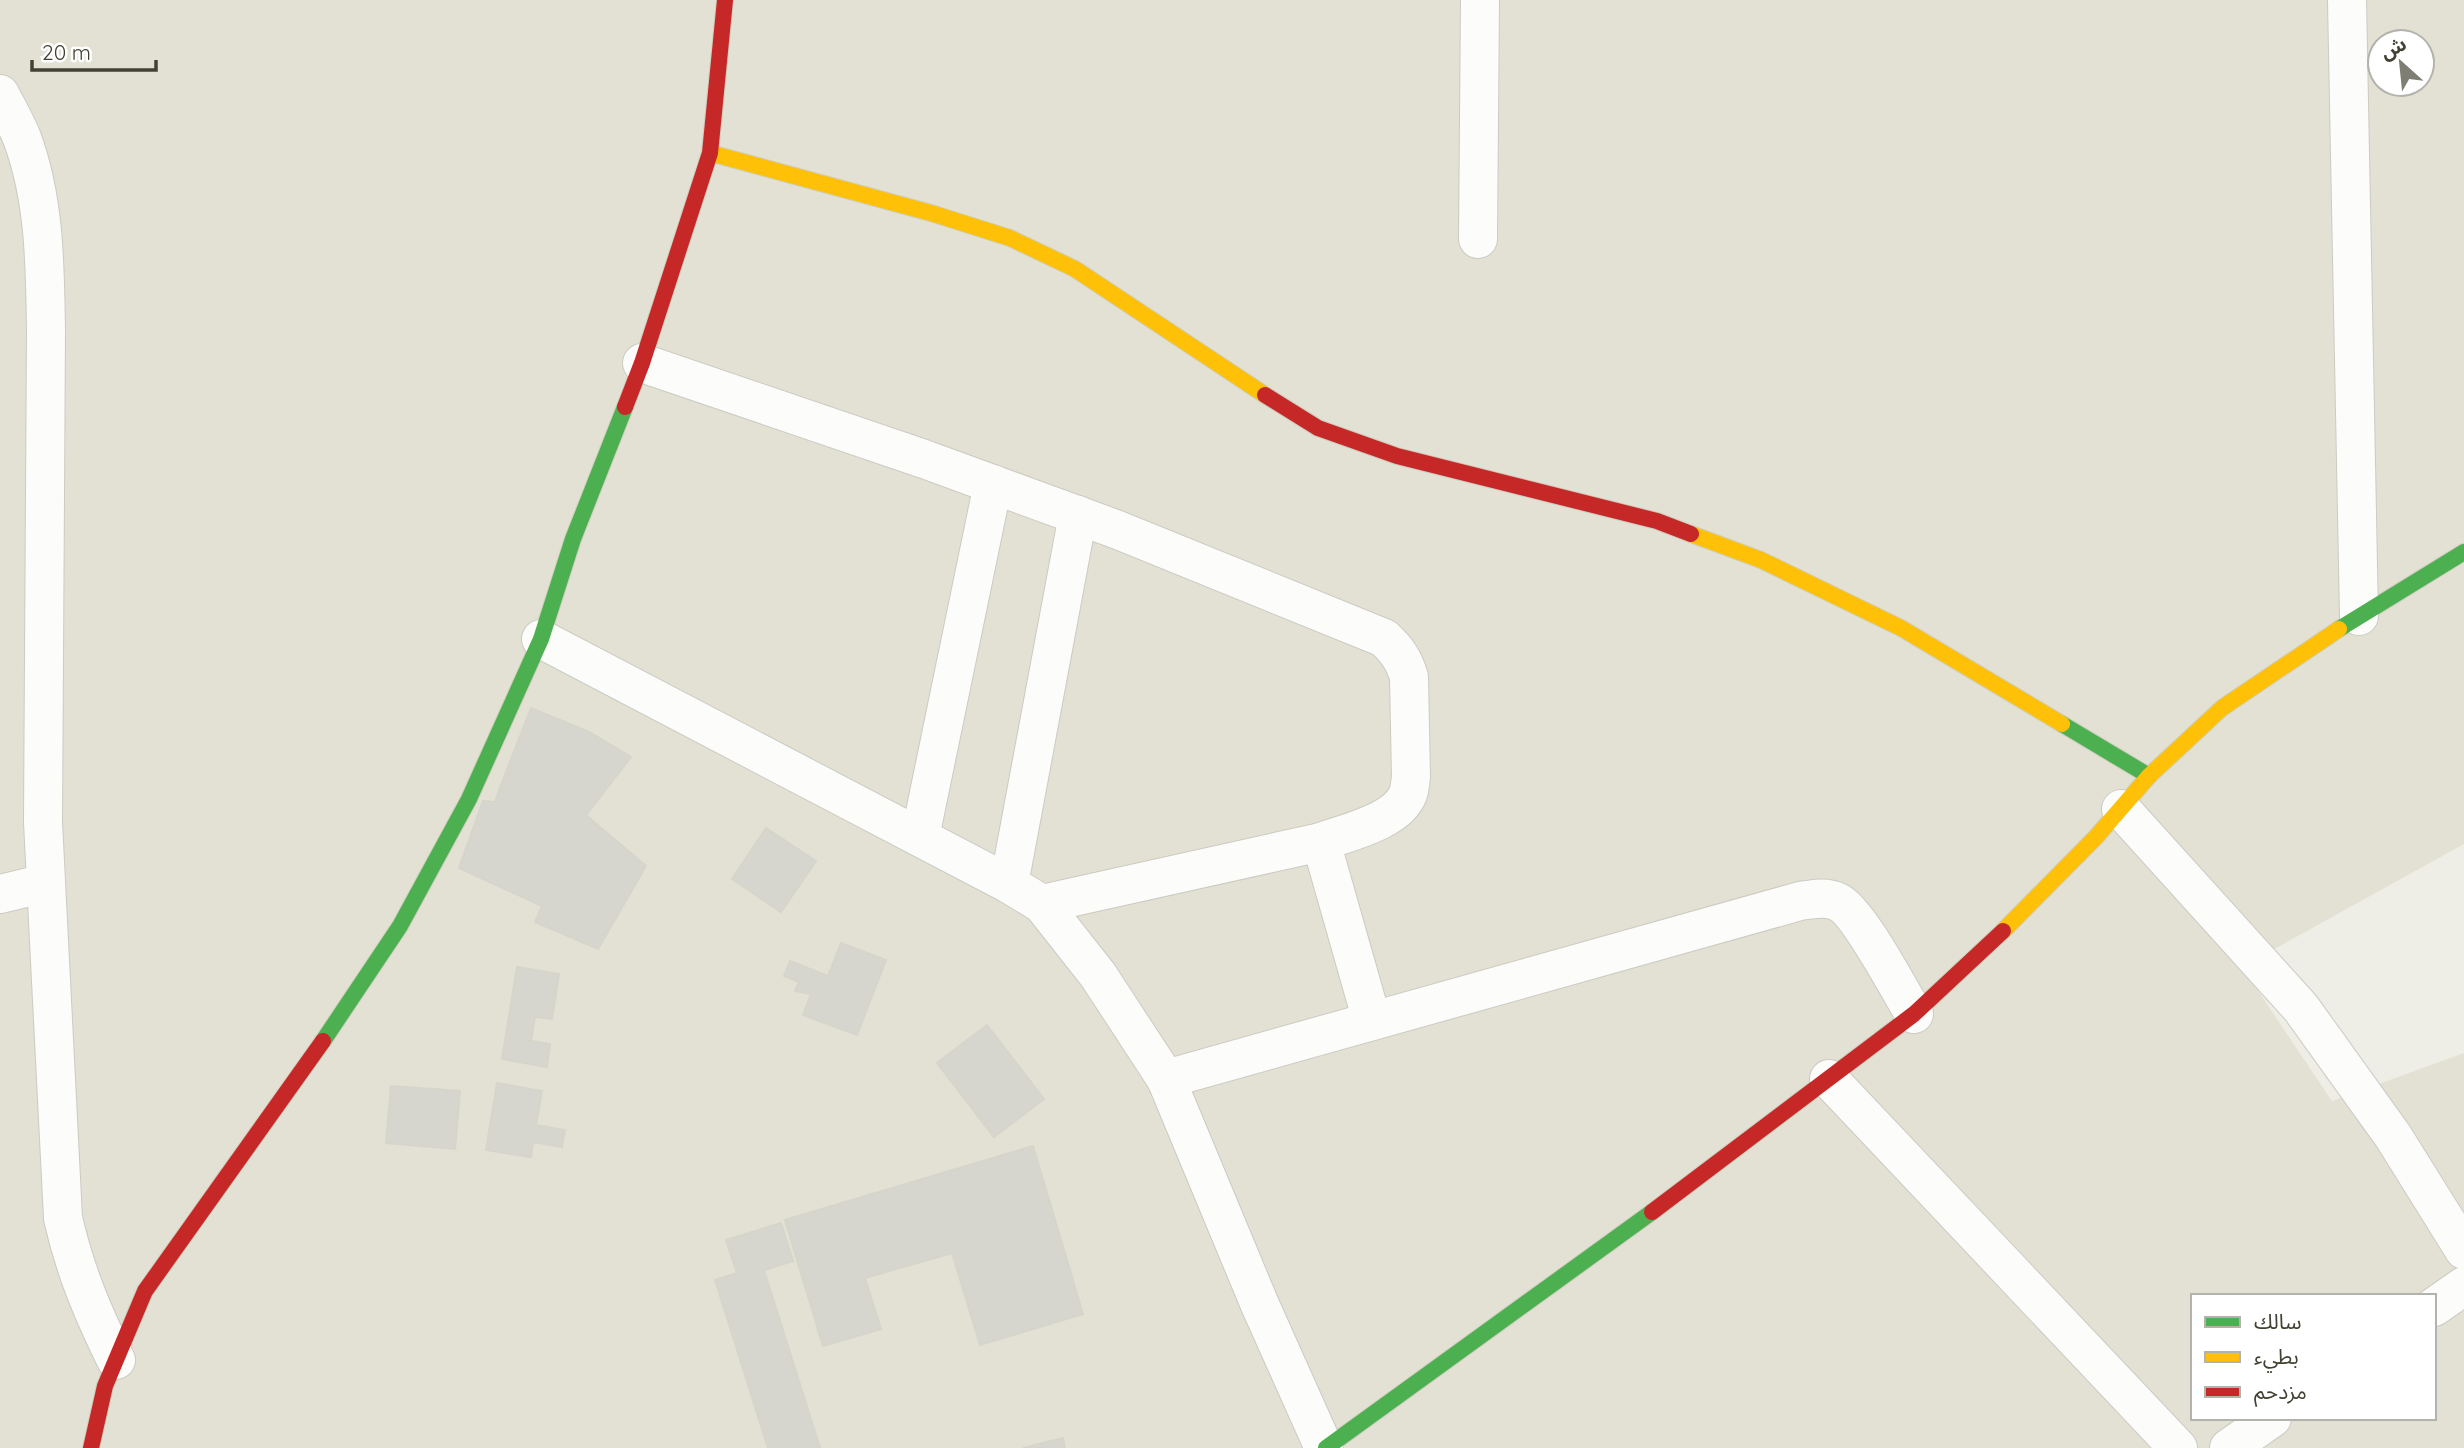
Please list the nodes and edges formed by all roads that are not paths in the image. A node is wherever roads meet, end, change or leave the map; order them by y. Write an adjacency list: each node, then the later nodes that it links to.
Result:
1 (724, 0): 5 (street)
2 (1480, 0): 6 (street)
3 (2347, 0): 11 (street)
4 (0, 94): 17 (street)
5 (710, 153): 7 (street); 13 (street)
6 (1478, 239)
7 (642, 363): 8 (street); 12 (street)
8 (993, 484): 9 (street); 15 (street)
9 (1078, 515): 16 (street); 18 (street)
10 (2464, 552): 11 (street)
11 (2359, 616): 13 (street)
12 (541, 639): 15 (street); 28 (street)
13 (2149, 776): 14 (street)
14 (2120, 808): 21 (street); 25 (street)
15 (920, 838): 18 (street)
16 (1321, 842): 20 (street); 22 (street)
17 (46, 883): 19 (street); 28 (street)
18 (1009, 884): 20 (street)
19 (0, 894)
20 (1042, 904): 23 (street)
21 (1914, 1014): 22 (street); 24 (street)
22 (1372, 1021): 23 (street)
23 (1166, 1079): 31 (street)
24 (1829, 1079): 31 (street); 32 (street)
25 (2464, 1250)
26 (2464, 1286): 27 (street)
27 (2436, 1306)
28 (116, 1360): 30 (street)
29 (2269, 1420): 33 (street)
30 (91, 1448)
31 (1325, 1448)
32 (2178, 1448)
33 (2229, 1448)

